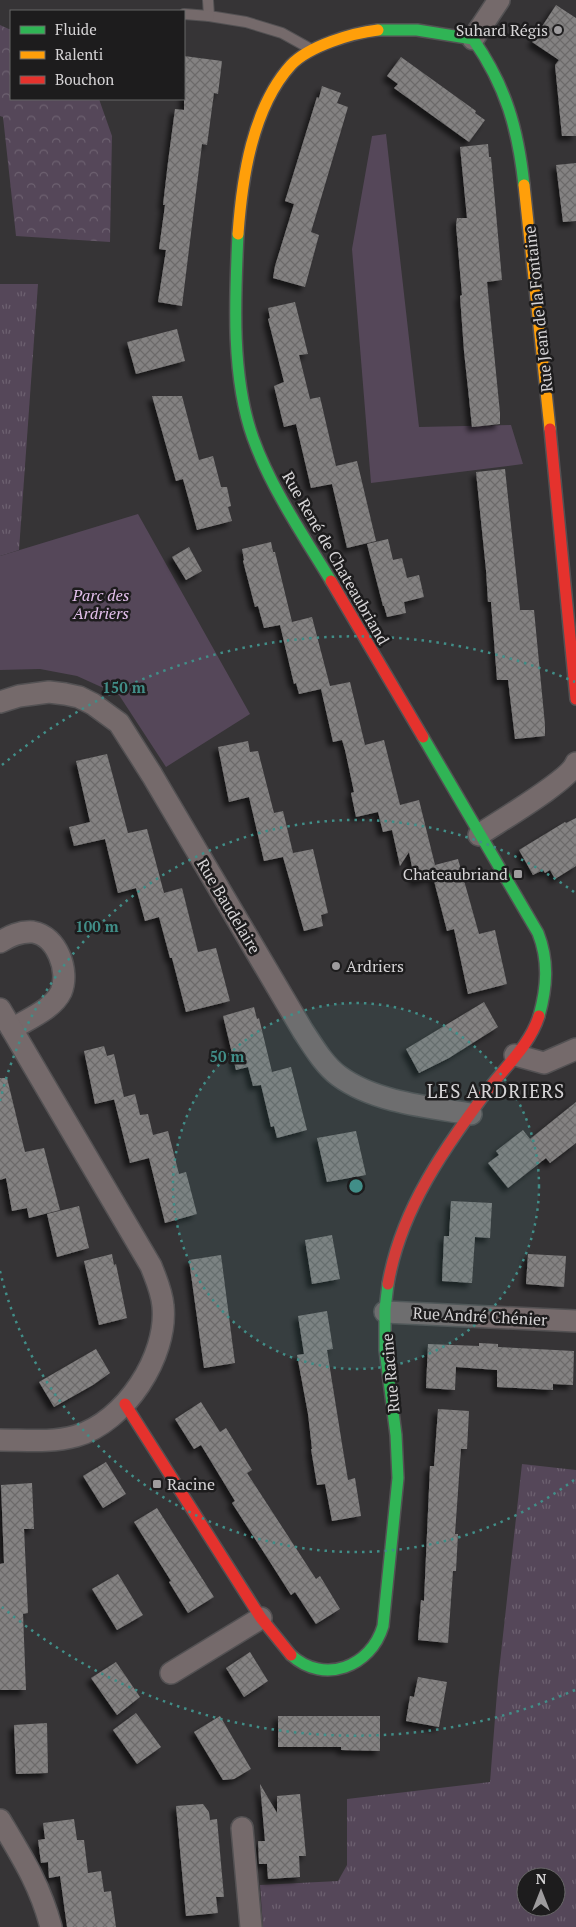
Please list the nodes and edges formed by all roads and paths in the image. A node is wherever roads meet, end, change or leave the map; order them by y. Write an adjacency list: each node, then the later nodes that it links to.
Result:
1 (208, 0): 4 (lane)
2 (499, 0): 5 (street)
3 (185, 14): 4 (lane)
4 (209, 16): 6 (lane)
5 (473, 39): 6 (street, Rue René de Chateaubriand); 7 (street, Rue Jean de la Fontaine)
6 (312, 50): 10 (street, Rue René de Chateaubriand)
7 (576, 699)
8 (0, 702): 16 (street, Rue Baudelaire)
9 (576, 766): 10 (street)
10 (479, 835): 15 (street, Rue René de Chateaubriand)
11 (0, 942): 13 (street)
12 (0, 1009): 13 (street)
13 (12, 1029): 19 (street)
14 (576, 1049): 15 (street)
15 (515, 1055): 16 (street, Rue Racine)
16 (471, 1114): 17 (street, Rue Racine)
17 (385, 1312): 18 (street, Rue André Chénier); 21 (street, Rue Racine)
18 (576, 1321)
19 (125, 1404): 20 (street); 21 (street, Rue Racine)
20 (0, 1440)
21 (261, 1618): 22 (street)
22 (171, 1673)
23 (0, 1820): 25 (street)
24 (242, 1828): 26 (street)
25 (51, 1927)
26 (251, 1927)

